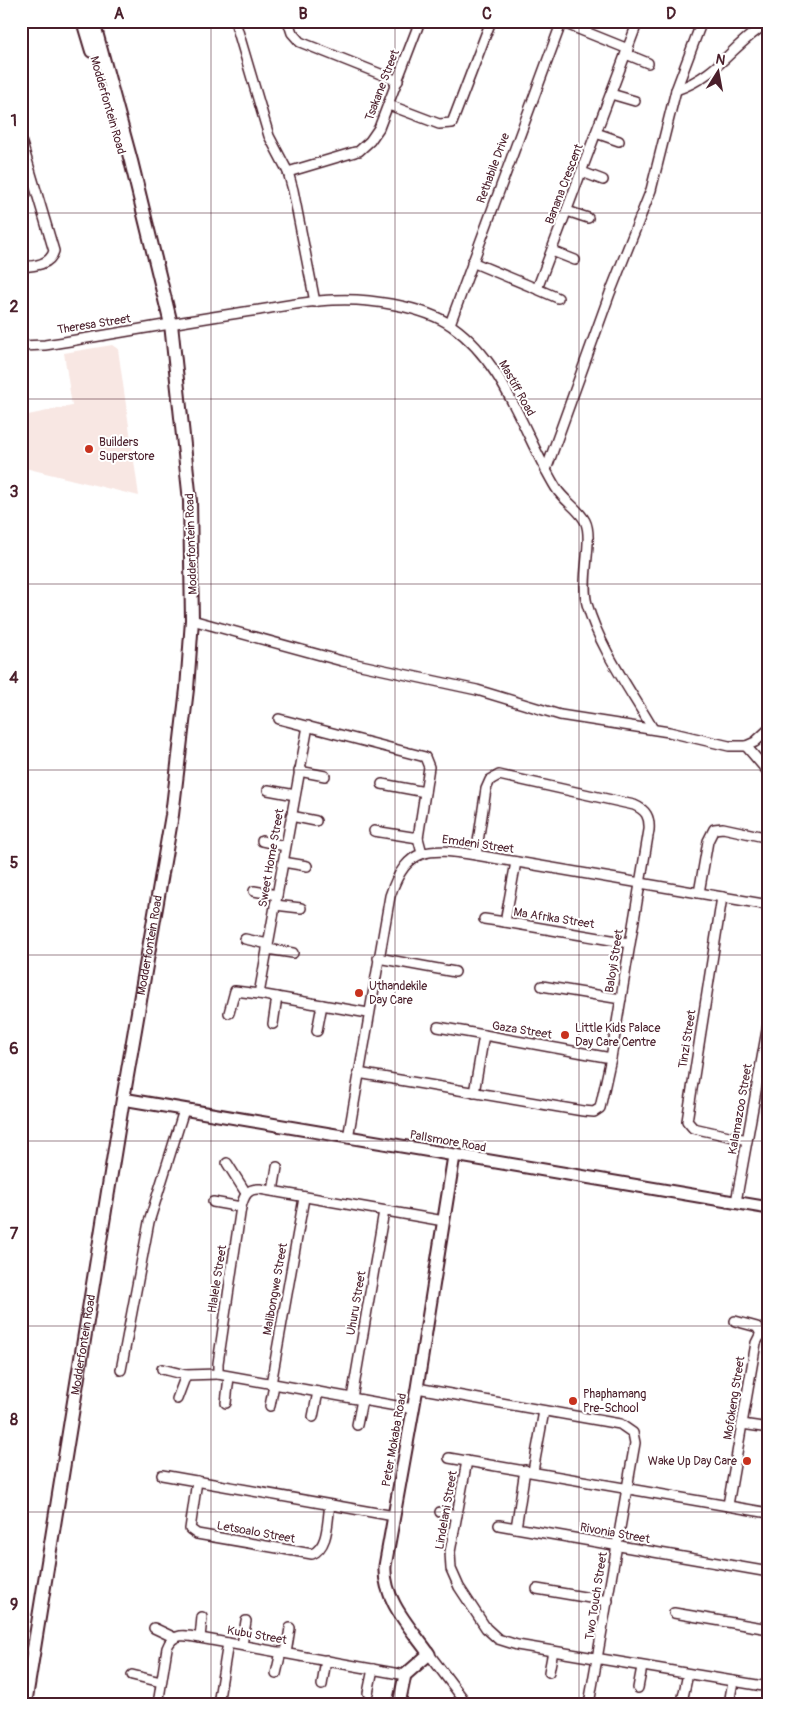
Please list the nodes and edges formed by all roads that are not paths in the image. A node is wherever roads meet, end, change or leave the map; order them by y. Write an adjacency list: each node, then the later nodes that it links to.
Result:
1 (83, 21): 24 (main road, Modderfontein Road)
2 (92, 21): 24 (main road, Modderfontein Road)
3 (235, 21): 21 (street)
4 (288, 21): 13 (street)
5 (420, 21): 13 (street, Tsakane Street)
6 (491, 21): 17 (street)
7 (638, 21): 11 (street, Banana Crescent)
8 (702, 21): 14 (street)
9 (561, 22): 11 (street); 29 (street, Rethabile Drive)
10 (769, 22): 14 (street)
11 (627, 52): 12 (street); 15 (street, Banana Crescent)
12 (648, 63)
13 (398, 81): 17 (street, Tsakane Street)
14 (676, 90): 37 (street)
15 (611, 94): 16 (street); 18 (street, Banana Crescent)
16 (634, 102)
17 (390, 105): 21 (street, Tsakane Street)
18 (596, 133): 20 (street); 22 (street, Banana Crescent)
19 (21, 140): 30 (street)
20 (619, 141)
21 (288, 172): 33 (street)
22 (582, 172): 23 (street); 25 (street, Banana Crescent)
23 (603, 180)
24 (136, 187): 34 (main road, Modderfontein Road)
25 (567, 211): 26 (street); 27 (street, Banana Crescent)
26 (588, 218)
27 (552, 251): 28 (street); 31 (street, Banana Crescent)
28 (575, 260)
29 (472, 262): 31 (street); 35 (street, Rethabile Drive)
30 (21, 267)
31 (537, 289): 32 (street)
32 (558, 298)
33 (315, 302): 34 (street, Mastiff Road); 35 (street, Mastiff Road)
34 (171, 324): 36 (street, Theresa Street); 38 (main road, Modderfontein Road)
35 (450, 324): 37 (street, Mastiff Road)
36 (21, 346)
37 (546, 470): 41 (street, Mastiff Road)
38 (192, 620): 41 (street); 94 (main road, Modderfontein Road)
39 (280, 719): 40 (street)
40 (308, 726): 44 (street, Sweet Home Street); 49 (street)
41 (654, 729): 43 (street)
42 (769, 729): 43 (street)
43 (746, 746): 45 (street)
44 (299, 771): 46 (street); 50 (street, Sweet Home Street)
45 (769, 773)
46 (325, 776)
47 (382, 784): 49 (street)
48 (268, 790): 50 (street)
49 (424, 792): 54 (street)
50 (295, 795): 51 (street, Sweet Home Street)
51 (291, 816): 52 (street); 57 (street, Sweet Home Street)
52 (316, 821)
53 (374, 831): 54 (street)
54 (418, 838): 58 (street)
55 (769, 838): 65 (street)
56 (262, 841): 57 (street)
57 (285, 846): 60 (street, Sweet Home Street)
58 (422, 853): 59 (street, Emdeni Street); 77 (street)
59 (476, 855): 61 (street, Emdeni Street); 63 (street, Baloyi Street)
60 (283, 862): 62 (street); 66 (street, Sweet Home Street)
61 (516, 862): 63 (street, Emdeni Street); 72 (street, Ma Afrika Street)
62 (307, 866)
63 (640, 884): 65 (street, Emdeni Street); 74 (street, Baloyi Street)
64 (254, 891): 66 (street)
65 (699, 893): 67 (street, Emdeni Street)
66 (277, 895): 68 (street, Sweet Home Street)
67 (722, 897): 69 (street, Emdeni Street); 97 (street, Tinzi Street)
68 (275, 905): 70 (street); 75 (street, Sweet Home Street)
69 (769, 905)
70 (301, 908)
71 (484, 919): 72 (street, Ma Afrika Street)
72 (505, 922): 74 (street, Ma Afrika Street)
73 (245, 940): 75 (street)
74 (629, 943): 82 (street, Baloyi Street)
75 (267, 946): 76 (street); 80 (street, Sweet Home Street)
76 (293, 953)
77 (378, 958): 78 (street); 85 (street)
78 (454, 972)
79 (542, 986): 82 (street)
80 (259, 994): 81 (street); 84 (street)
81 (278, 997): 83 (street); 87 (street)
82 (621, 999): 91 (street, Baloyi Street)
83 (322, 1005): 85 (street); 89 (street)
84 (229, 1013)
85 (368, 1013): 92 (street)
86 (769, 1019): 97 (street, Kalamazoo Street)
87 (273, 1024)
88 (438, 1027): 90 (street)
89 (317, 1031)
90 (484, 1036): 91 (street, Gaza Street); 93 (street, Gaza Street)
91 (611, 1058): 93 (street, Baloyi Street)
92 (358, 1073): 93 (street, Baloyi Street); 96 (street)
93 (474, 1092)
94 (123, 1099): 95 (street, Pallsmore Road); 178 (main road, Modderfontein Road)
95 (184, 1110): 96 (street, Pallsmore Road); 113 (street)
96 (348, 1138): 98 (street, Pallsmore Road)
97 (746, 1140): 105 (street, Kalamazoo Street)
98 (454, 1156): 105 (street, Pallsmore Road); 109 (street, Peter Mokaba Road)
99 (227, 1163): 102 (street)
100 (277, 1167): 101 (street)
101 (273, 1191): 102 (street); 103 (street)
102 (246, 1193): 106 (street, Hlalele Street)
103 (304, 1198): 108 (street); 117 (street, Malibongwe Street)
104 (212, 1202): 106 (street)
105 (736, 1202): 107 (street, Pallsmore Road)
106 (241, 1207): 114 (street, Hlalele Street)
107 (769, 1208)
108 (384, 1211): 109 (street); 120 (street, Uhuru Street)
109 (444, 1221): 118 (street, Peter Mokaba Road)
110 (735, 1321): 111 (street)
111 (766, 1334): 128 (street, Mofokeng Street)
112 (162, 1369): 115 (street)
113 (121, 1370)
114 (218, 1374): 115 (street); 116 (street)
115 (186, 1375): 121 (street)
116 (230, 1377): 117 (street); 123 (street)
117 (272, 1384): 119 (street); 124 (street, Malibongwe Street)
118 (417, 1388): 125 (street, Peter Mokaba Road); 126 (street)
119 (318, 1392): 120 (street); 127 (street)
120 (352, 1398): 122 (street)
121 (178, 1399)
122 (362, 1400): 125 (street); 129 (street)
123 (226, 1403)
124 (270, 1406)
125 (413, 1409): 142 (street, Peter Mokaba Road)
126 (544, 1411): 133 (street); 136 (street, Two Touch Street)
127 (313, 1417)
128 (742, 1424): 130 (street); 138 (street, Mofokeng Street)
129 (357, 1425)
130 (769, 1428)
131 (449, 1458): 132 (street)
132 (467, 1461): 133 (street, Lindelani Street); 141 (street, Lindelani Street)
133 (529, 1470): 136 (street, Lindelani Street); 144 (street)
134 (162, 1475): 135 (street)
135 (197, 1481): 137 (street); 137 (street, Letsoalo Street)
136 (627, 1488): 138 (street, Lindelani Street); 145 (street, Two Touch Street)
137 (330, 1505): 142 (street)
138 (728, 1505): 140 (street, Lindelani Street)
139 (440, 1512): 141 (street)
140 (769, 1512)
141 (457, 1515): 159 (street, Lindelani Street)
142 (394, 1516): 161 (street, Peter Mokaba Road)
143 (499, 1525): 144 (street, Rivonia Street)
144 (516, 1528): 145 (street, Rivonia Street)
145 (617, 1546): 146 (street, Rivonia Street); 148 (street, Two Touch Street)
146 (769, 1572)
147 (537, 1589): 148 (street)
148 (608, 1601): 163 (street, Two Touch Street)
149 (674, 1613): 154 (street)
150 (202, 1616): 156 (street)
151 (246, 1621): 158 (street)
152 (154, 1628): 155 (street)
153 (290, 1628): 160 (street)
154 (769, 1629)
155 (174, 1637): 156 (street, Kubu Street); 172 (street)
156 (200, 1638): 157 (street, Kubu Street)
157 (228, 1643): 158 (street, Kubu Street); 180 (street)
158 (242, 1645): 160 (street, Kubu Street)
159 (553, 1651): 163 (street, Lindelani Street); 166 (street)
160 (283, 1652): 162 (street, Kubu Street); 167 (street)
161 (429, 1654): 170 (street); 182 (street, Peter Mokaba Road)
162 (326, 1660): 165 (street, Kubu Street); 173 (street)
163 (598, 1660): 164 (street, Lindelani Street); 183 (street, Two Touch Street)
164 (642, 1666): 168 (street, Lindelani Street); 175 (street)
165 (373, 1668): 170 (street, Kubu Street); 176 (street)
166 (549, 1672)
167 (276, 1674)
168 (688, 1674): 171 (street, Lindelani Street); 177 (street)
169 (132, 1675): 172 (street)
170 (405, 1675): 181 (street)
171 (733, 1681): 174 (street, Lindelani Street); 184 (street)
172 (162, 1682): 179 (street)
173 (322, 1685)
174 (769, 1687)
175 (638, 1688)
176 (368, 1693)
177 (684, 1697)
178 (25, 1704)
179 (158, 1704)
180 (218, 1704)
181 (399, 1704)
182 (467, 1704)
183 (589, 1704)
184 (729, 1704)

